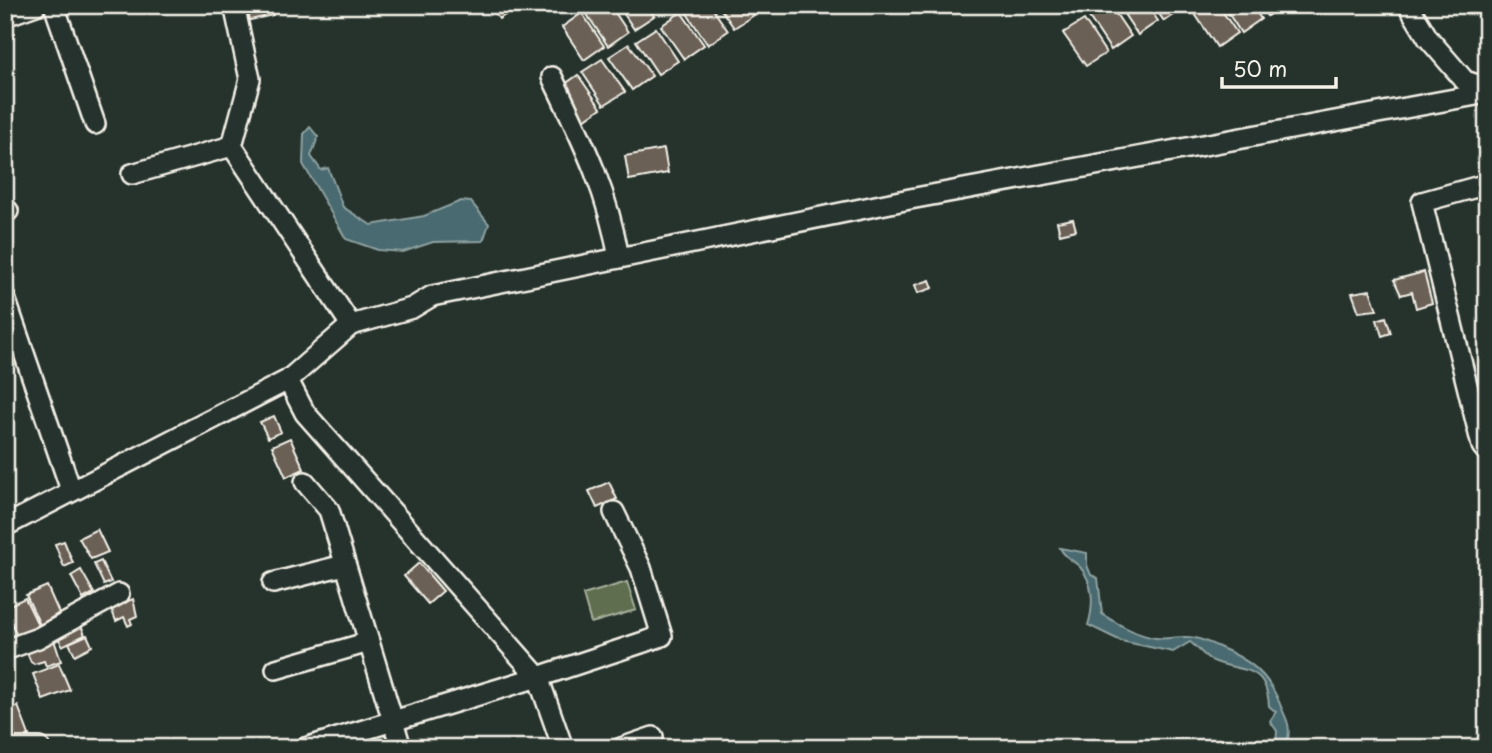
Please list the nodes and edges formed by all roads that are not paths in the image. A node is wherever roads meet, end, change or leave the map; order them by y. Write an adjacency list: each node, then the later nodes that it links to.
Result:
1 (36, 5): 5 (street)
2 (54, 5): 8 (street)
3 (234, 5): 9 (street)
4 (1408, 5): 7 (street)
5 (5, 16)
6 (552, 77): 12 (street)
7 (1487, 90): 12 (street)
8 (95, 124)
9 (232, 146): 10 (street); 14 (street)
10 (132, 174)
11 (1487, 184): 16 (street)
12 (619, 258): 14 (street)
13 (6, 304): 18 (street)
14 (351, 325): 15 (street)
15 (288, 380): 18 (street); 27 (street)
16 (1487, 452)
17 (305, 482): 21 (street)
18 (71, 490): 20 (street)
19 (614, 512): 27 (street)
20 (5, 526)
21 (344, 565): 22 (street); 24 (street)
22 (273, 583)
23 (119, 594): 25 (street)
24 (369, 642): 26 (street); 28 (street)
25 (5, 650)
26 (276, 669)
27 (538, 677): 28 (street); 34 (street)
28 (393, 721): 32 (street); 33 (street)
29 (653, 737): 35 (street)
30 (13, 748): 31 (street)
31 (40, 748)
32 (305, 748)
33 (401, 748)
34 (563, 748)
35 (621, 748)

